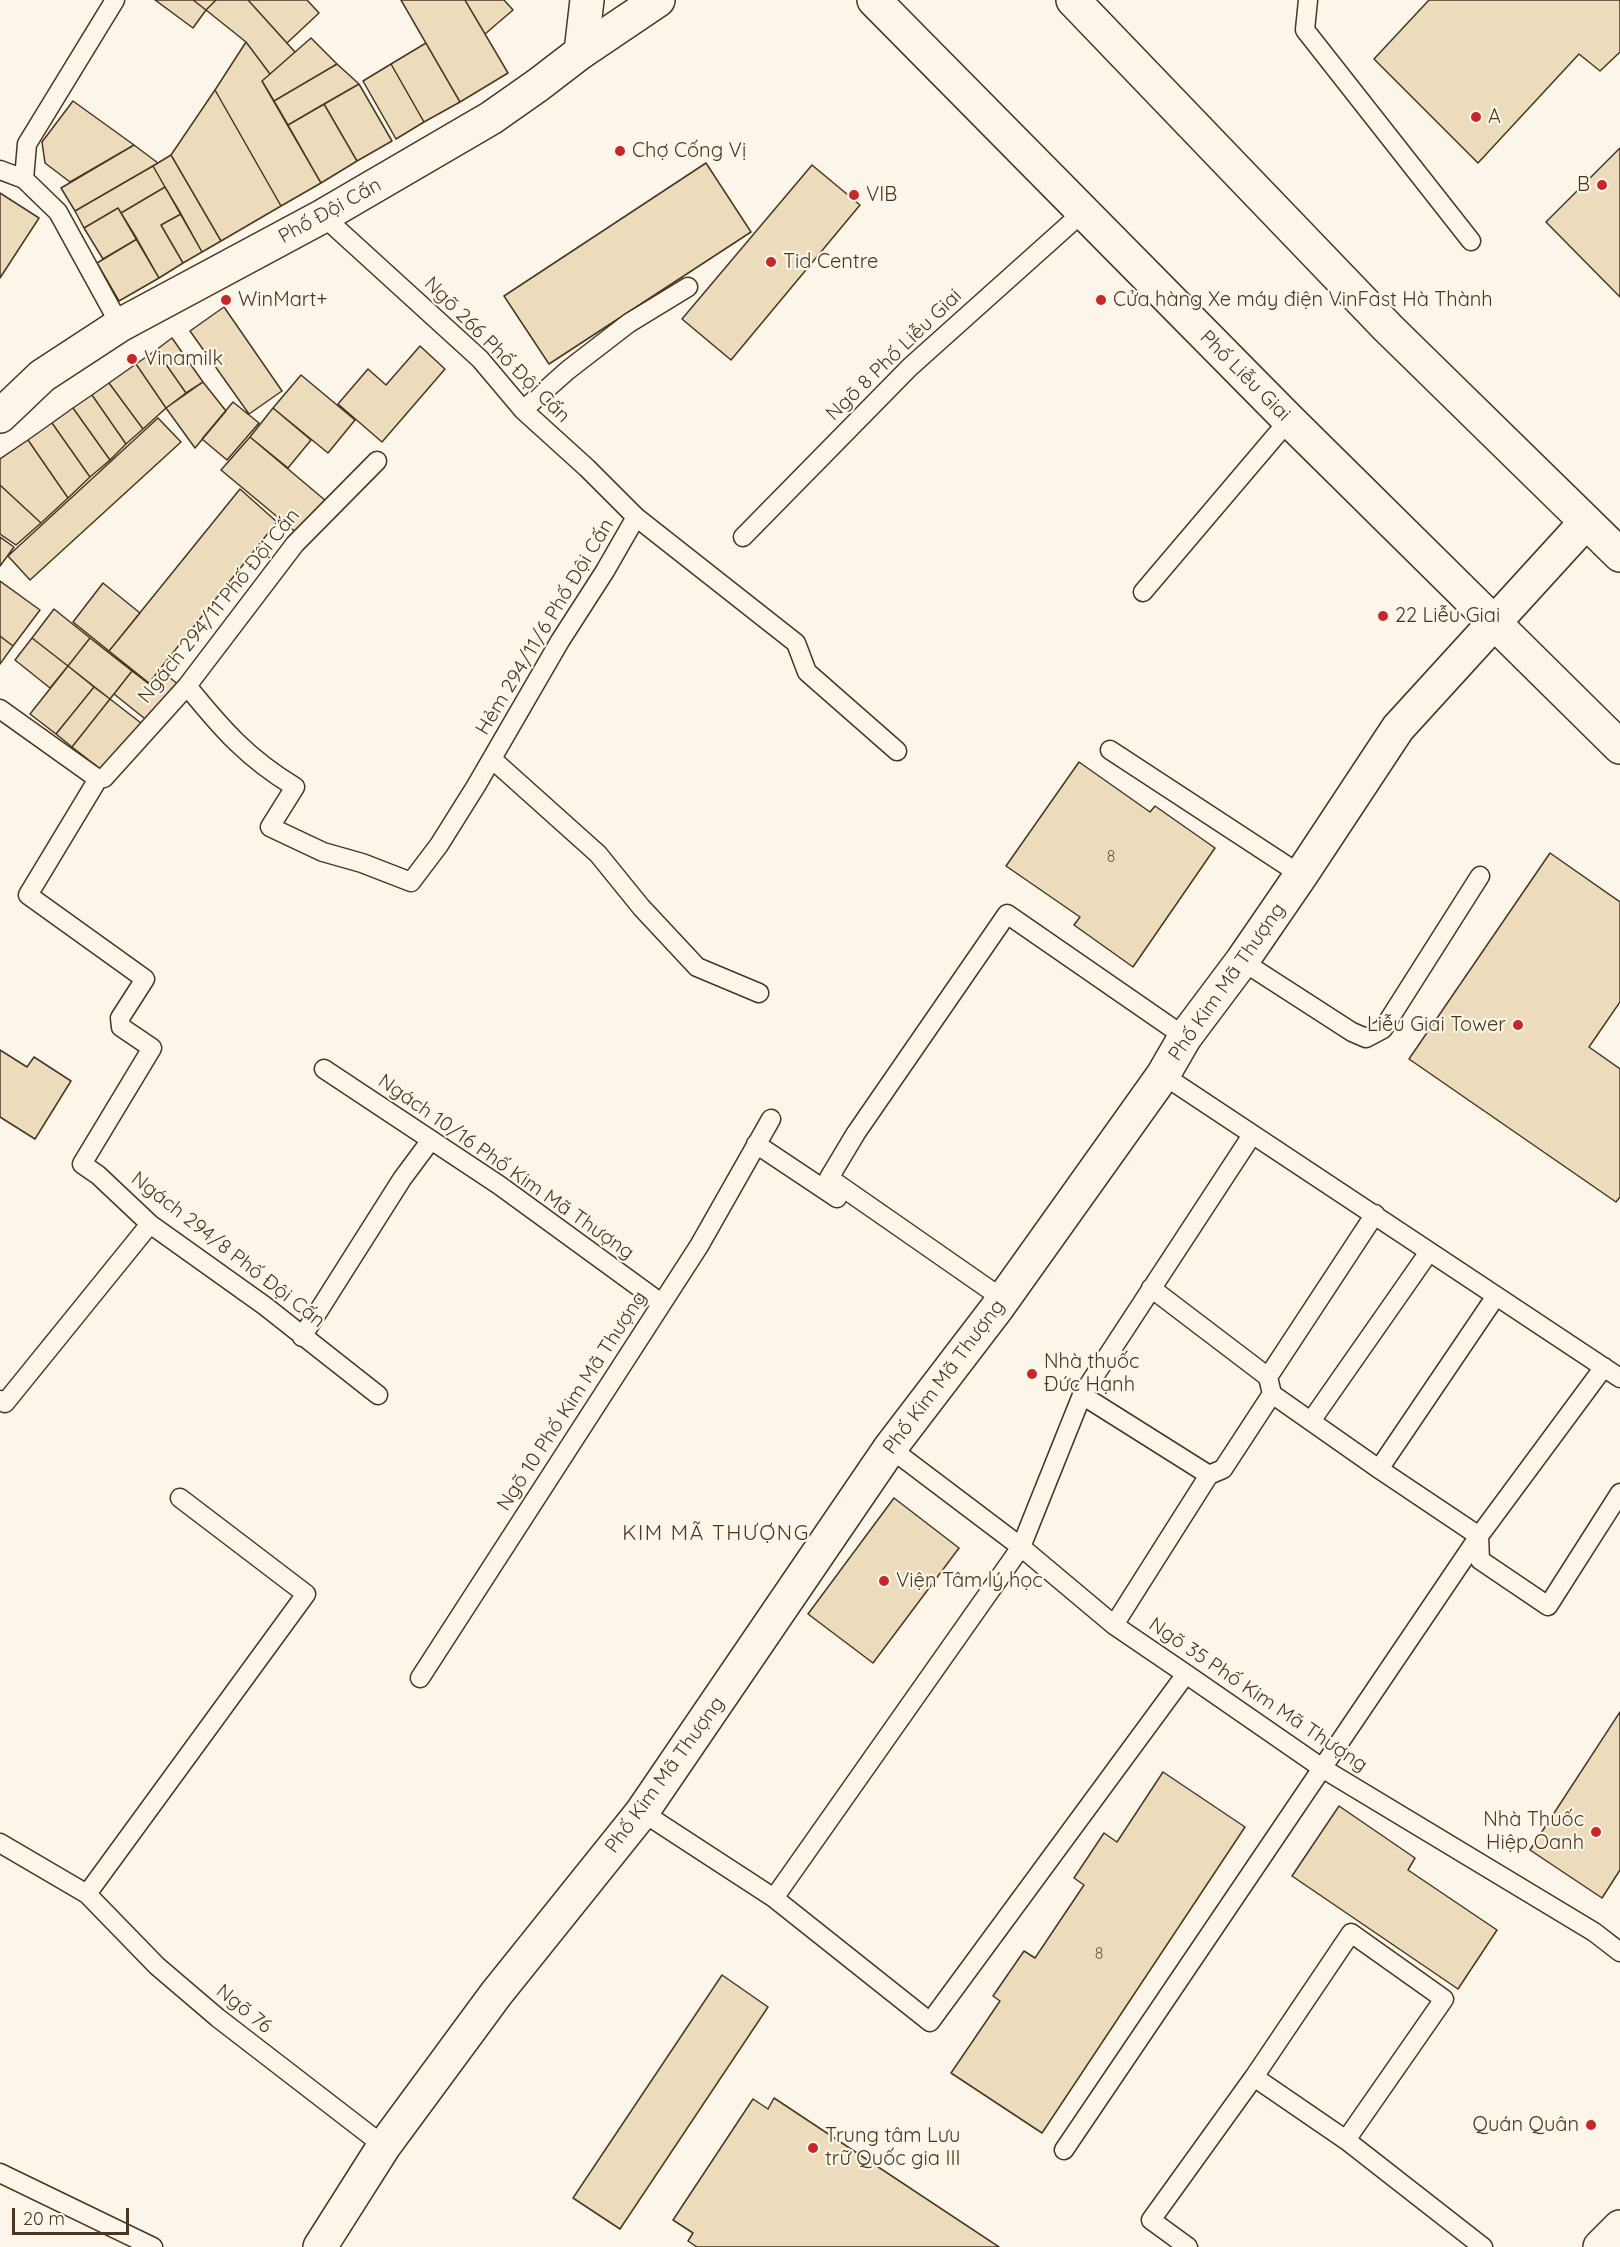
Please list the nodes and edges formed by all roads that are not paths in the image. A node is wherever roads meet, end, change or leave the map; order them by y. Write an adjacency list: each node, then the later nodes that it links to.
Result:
1 (116, 0): 9 (lane)
2 (587, 0): 7 (street)
3 (658, 0): 7 (street, Phố Đội Cấn)
4 (874, 0): 10 (street, Phố Liễu Giai)
5 (1073, 0): 20 (street)
6 (1308, 0): 12 (lane)
7 (581, 52): 11 (street, Phố Đội Cấn)
8 (0, 170): 9 (lane)
9 (24, 179): 14 (lane)
10 (1083, 212): 17 (street, Phố Liễu Giai); 21 (lane, Ngõ 8 Phố Liễu Giai)
11 (323, 216): 14 (street, Phố Đội Cấn); 15 (lane, Ngõ 266 Phố Đội Cấn)
12 (1472, 241)
13 (688, 287): 15 (lane)
14 (120, 325): 16 (street, Phố Đội Cấn)
15 (523, 410): 19 (lane, Ngõ 266 Phố Đội Cấn)
16 (0, 416)
17 (1289, 420): 23 (lane); 24 (street, Phố Liễu Giai)
18 (376, 461): 25 (lane, Ngách 294/11 Phố Đội Cấn)
19 (636, 518): 29 (lane, Ngõ 266 Phố Đội Cấn); 30 (lane, Hẻm 294/11/6 Phố Đội Cấn)
20 (1586, 522): 22 (street); 24 (street, Phố Kim Mã Thượng)
21 (743, 537)
22 (1620, 555)
23 (1143, 592)
24 (1495, 621): 27 (street, Phố Liễu Giai); 32 (street, Phố Kim Mã Thượng)
25 (187, 686): 30 (lane, Hẻm 294/11/6 Phố Đội Cấn); 31 (lane, Ngách 294/11 Phố Đội Cấn)
26 (0, 709): 31 (lane)
27 (1620, 747)
28 (1110, 750): 32 (lane)
29 (897, 751)
30 (492, 759): 35 (lane, Hẻm 294/11/6 Phố Đội Cấn)
31 (98, 779): 44 (lane, Ngách 294/8 Phố Đội Cấn)
32 (1301, 875): 34 (street, Phố Kim Mã Thượng)
33 (1480, 876): 34 (lane)
34 (1242, 961): 36 (street, Phố Kim Mã Thượng)
35 (759, 993)
36 (1185, 1037): 38 (street, Phố Kim Mã Thượng); 49 (lane)
37 (324, 1069): 41 (lane, Ngách 10/16 Phố Kim Mã Thượng)
38 (1163, 1075): 40 (lane); 49 (street, Phố Kim Mã Thượng)
39 (771, 1119): 42 (lane, Ngõ 10 Phố Kim Mã Thượng)
40 (1252, 1135): 43 (lane); 46 (lane)
41 (430, 1140): 48 (lane, Ngách 10/16 Phố Kim Mã Thượng); 50 (lane)
42 (756, 1144): 48 (lane, Ngõ 10 Phố Kim Mã Thượng); 49 (lane)
43 (1375, 1214): 45 (lane); 53 (lane)
44 (150, 1224): 50 (lane, Ngách 294/8 Phố Đội Cấn); 56 (lane)
45 (1429, 1252): 47 (lane); 57 (lane)
46 (1151, 1288): 53 (lane); 55 (lane)
47 (1496, 1296): 51 (lane); 59 (lane)
48 (661, 1303): 67 (lane, Ngõ 10 Phố Kim Mã Thượng)
49 (1000, 1304): 58 (street, Phố Kim Mã Thượng)
50 (302, 1336): 54 (lane, Ngách 294/8 Phố Đội Cấn)
51 (1604, 1367): 52 (lane); 63 (lane)
52 (1620, 1378)
53 (1270, 1385): 57 (lane); 60 (lane)
54 (378, 1395)
55 (1082, 1395): 60 (lane); 64 (lane)
56 (0, 1400)
57 (1311, 1421): 59 (lane)
58 (890, 1448): 64 (lane, Ngõ 35 Phố Kim Mã Thượng); 69 (street, Phố Kim Mã Thượng)
59 (1378, 1469): 63 (lane)
60 (1209, 1475): 65 (lane)
61 (1620, 1492): 63 (lane)
62 (180, 1498): 71 (lane)
63 (1479, 1536): 68 (lane)
64 (1022, 1546): 65 (lane, Ngõ 35 Phố Kim Mã Thượng); 72 (lane)
65 (1113, 1625): 66 (lane, Ngõ 35 Phố Kim Mã Thượng)
66 (1186, 1674): 68 (lane, Ngõ 35 Phố Kim Mã Thượng); 72 (lane)
67 (420, 1678)
68 (1322, 1768): 73 (lane, Ngõ 35 Phố Kim Mã Thượng); 77 (lane)
69 (642, 1812): 72 (lane); 76 (street, Phố Kim Mã Thượng)
70 (0, 1843): 71 (lane, Ngõ 76)
71 (87, 1894): 76 (lane, Ngõ 76)
72 (774, 1898)
73 (1620, 1952)
74 (1254, 2077): 75 (lane); 75 (lane); 82 (lane)
75 (1346, 2140): 83 (lane)
76 (384, 2146): 81 (street, Phố Kim Mã Thượng)
77 (1064, 2150)
78 (0, 2173): 80 (lane)
79 (1620, 2227): 84 (street)
80 (153, 2247)
81 (320, 2247)
82 (1188, 2247)
83 (1483, 2247)
84 (1600, 2247)

